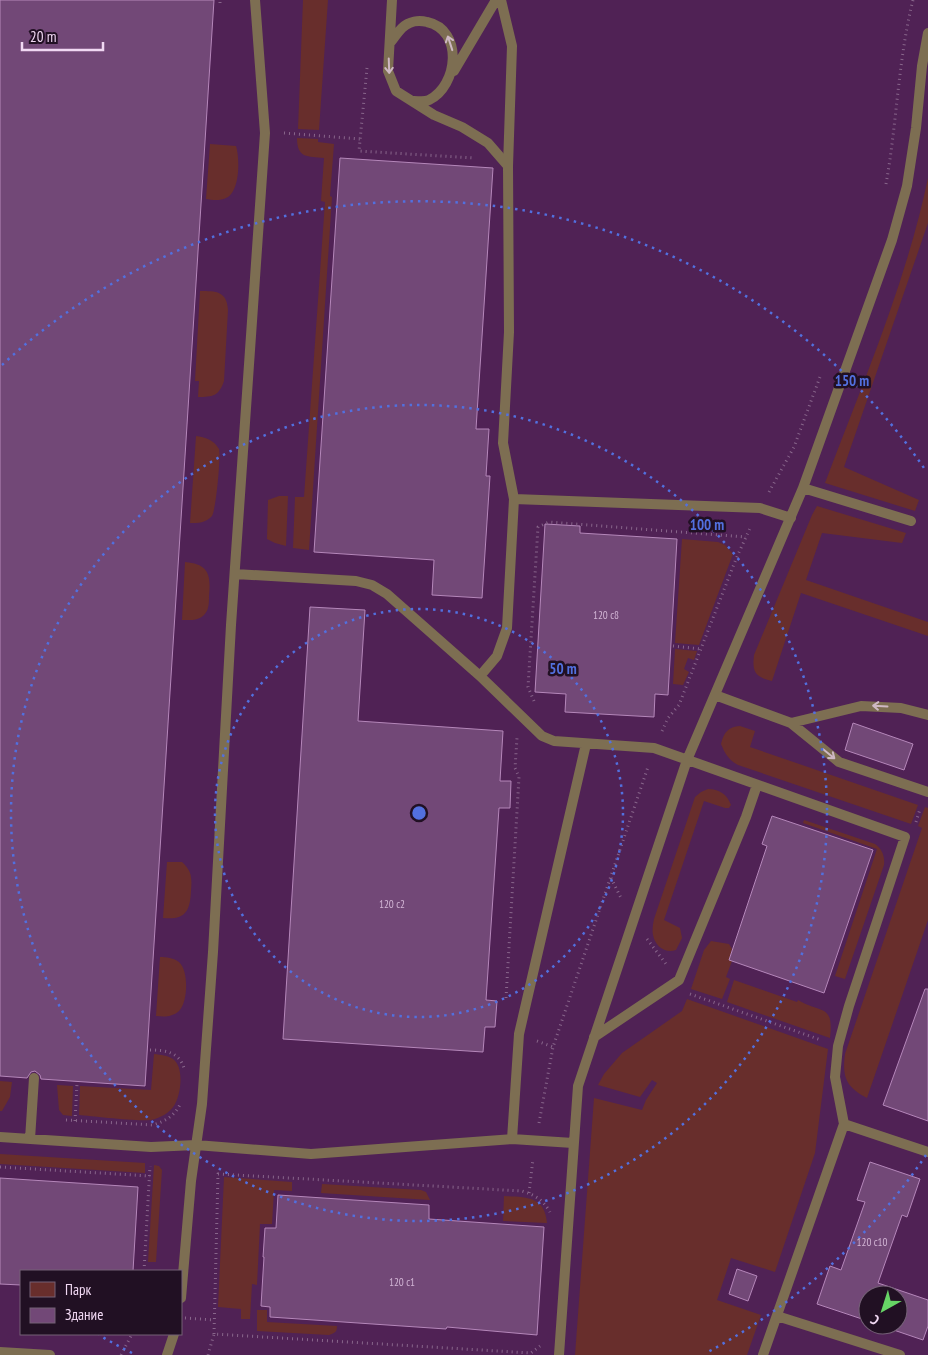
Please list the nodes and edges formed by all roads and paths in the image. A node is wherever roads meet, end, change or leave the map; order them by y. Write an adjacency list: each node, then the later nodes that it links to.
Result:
1 (255, 0): 10 (lane)
2 (392, 0): 7 (lane)
3 (496, 0): 8 (lane)
4 (502, 0): 12 (lane)
5 (913, 0): 13 (path)
6 (928, 32): 15 (lane)
7 (390, 44): 8 (lane, one-way to 7); 9 (lane, one-way to 9)
8 (451, 76): 9 (lane)
9 (413, 101): 12 (lane)
10 (265, 133): 11 (path); 21 (lane)
11 (360, 139)
12 (508, 166): 16 (lane)
13 (884, 192)
14 (821, 376): 17 (path)
15 (803, 488): 18 (lane); 19 (lane)
16 (514, 499): 17 (lane); 24 (lane)
17 (760, 508): 18 (lane); 20 (path)
18 (791, 518): 25 (lane)
19 (910, 521)
20 (746, 537): 23 (path); 28 (path)
21 (235, 574): 24 (lane); 59 (lane)
22 (673, 646): 23 (path)
23 (701, 649): 30 (path)
24 (480, 676): 28 (lane)
25 (715, 695): 27 (lane); 33 (lane)
26 (928, 715): 27 (lane, one-way to 27)
27 (792, 723): 35 (lane, one-way to 35)
28 (530, 726): 31 (lane); 40 (path)
29 (654, 727): 30 (path)
30 (664, 728): 32 (path)
31 (586, 744): 32 (lane); 41 (lane)
32 (654, 748): 33 (lane); 37 (path)
33 (687, 760): 34 (lane); 38 (lane)
34 (757, 785): 36 (lane); 39 (lane)
35 (927, 792): 36 (path)
36 (905, 837): 43 (lane)
37 (610, 878): 38 (path); 44 (path)
38 (633, 921): 39 (path); 42 (lane)
39 (678, 980): 42 (lane); 43 (path)
40 (506, 1000)
41 (520, 1034): 44 (path); 56 (lane)
42 (594, 1038): 58 (lane)
43 (838, 1046): 52 (lane)
44 (553, 1048): 57 (path)
45 (150, 1050): 46 (path)
46 (185, 1071)
47 (34, 1078): 50 (lane)
48 (77, 1084): 51 (path)
49 (182, 1098): 53 (path)
50 (31, 1118): 51 (path); 55 (lane)
51 (75, 1121): 53 (path)
52 (844, 1124): 61 (lane); 68 (lane)
53 (153, 1125): 60 (path)
54 (0, 1137): 55 (lane)
55 (30, 1139): 60 (lane)
56 (512, 1139): 57 (lane); 59 (lane)
57 (536, 1141): 58 (lane); 64 (path)
58 (573, 1143): 80 (lane)
59 (196, 1145): 60 (lane); 67 (lane)
60 (151, 1147): 63 (path)
61 (928, 1152)
62 (0, 1167): 63 (path)
63 (150, 1176): 66 (path)
64 (529, 1193): 65 (path); 70 (path)
65 (552, 1218)
66 (144, 1270)
67 (182, 1286)
68 (776, 1316): 81 (lane); 82 (lane)
69 (182, 1318): 70 (path)
70 (214, 1320): 71 (path)
71 (214, 1334): 74 (path); 79 (path)
72 (131, 1335): 77 (path)
73 (174, 1335): 78 (lane)
74 (544, 1341)
75 (0, 1352): 76 (lane)
76 (50, 1355)
77 (121, 1355)
78 (167, 1355)
79 (208, 1355)
80 (559, 1355)
81 (763, 1355)
82 (900, 1355)

